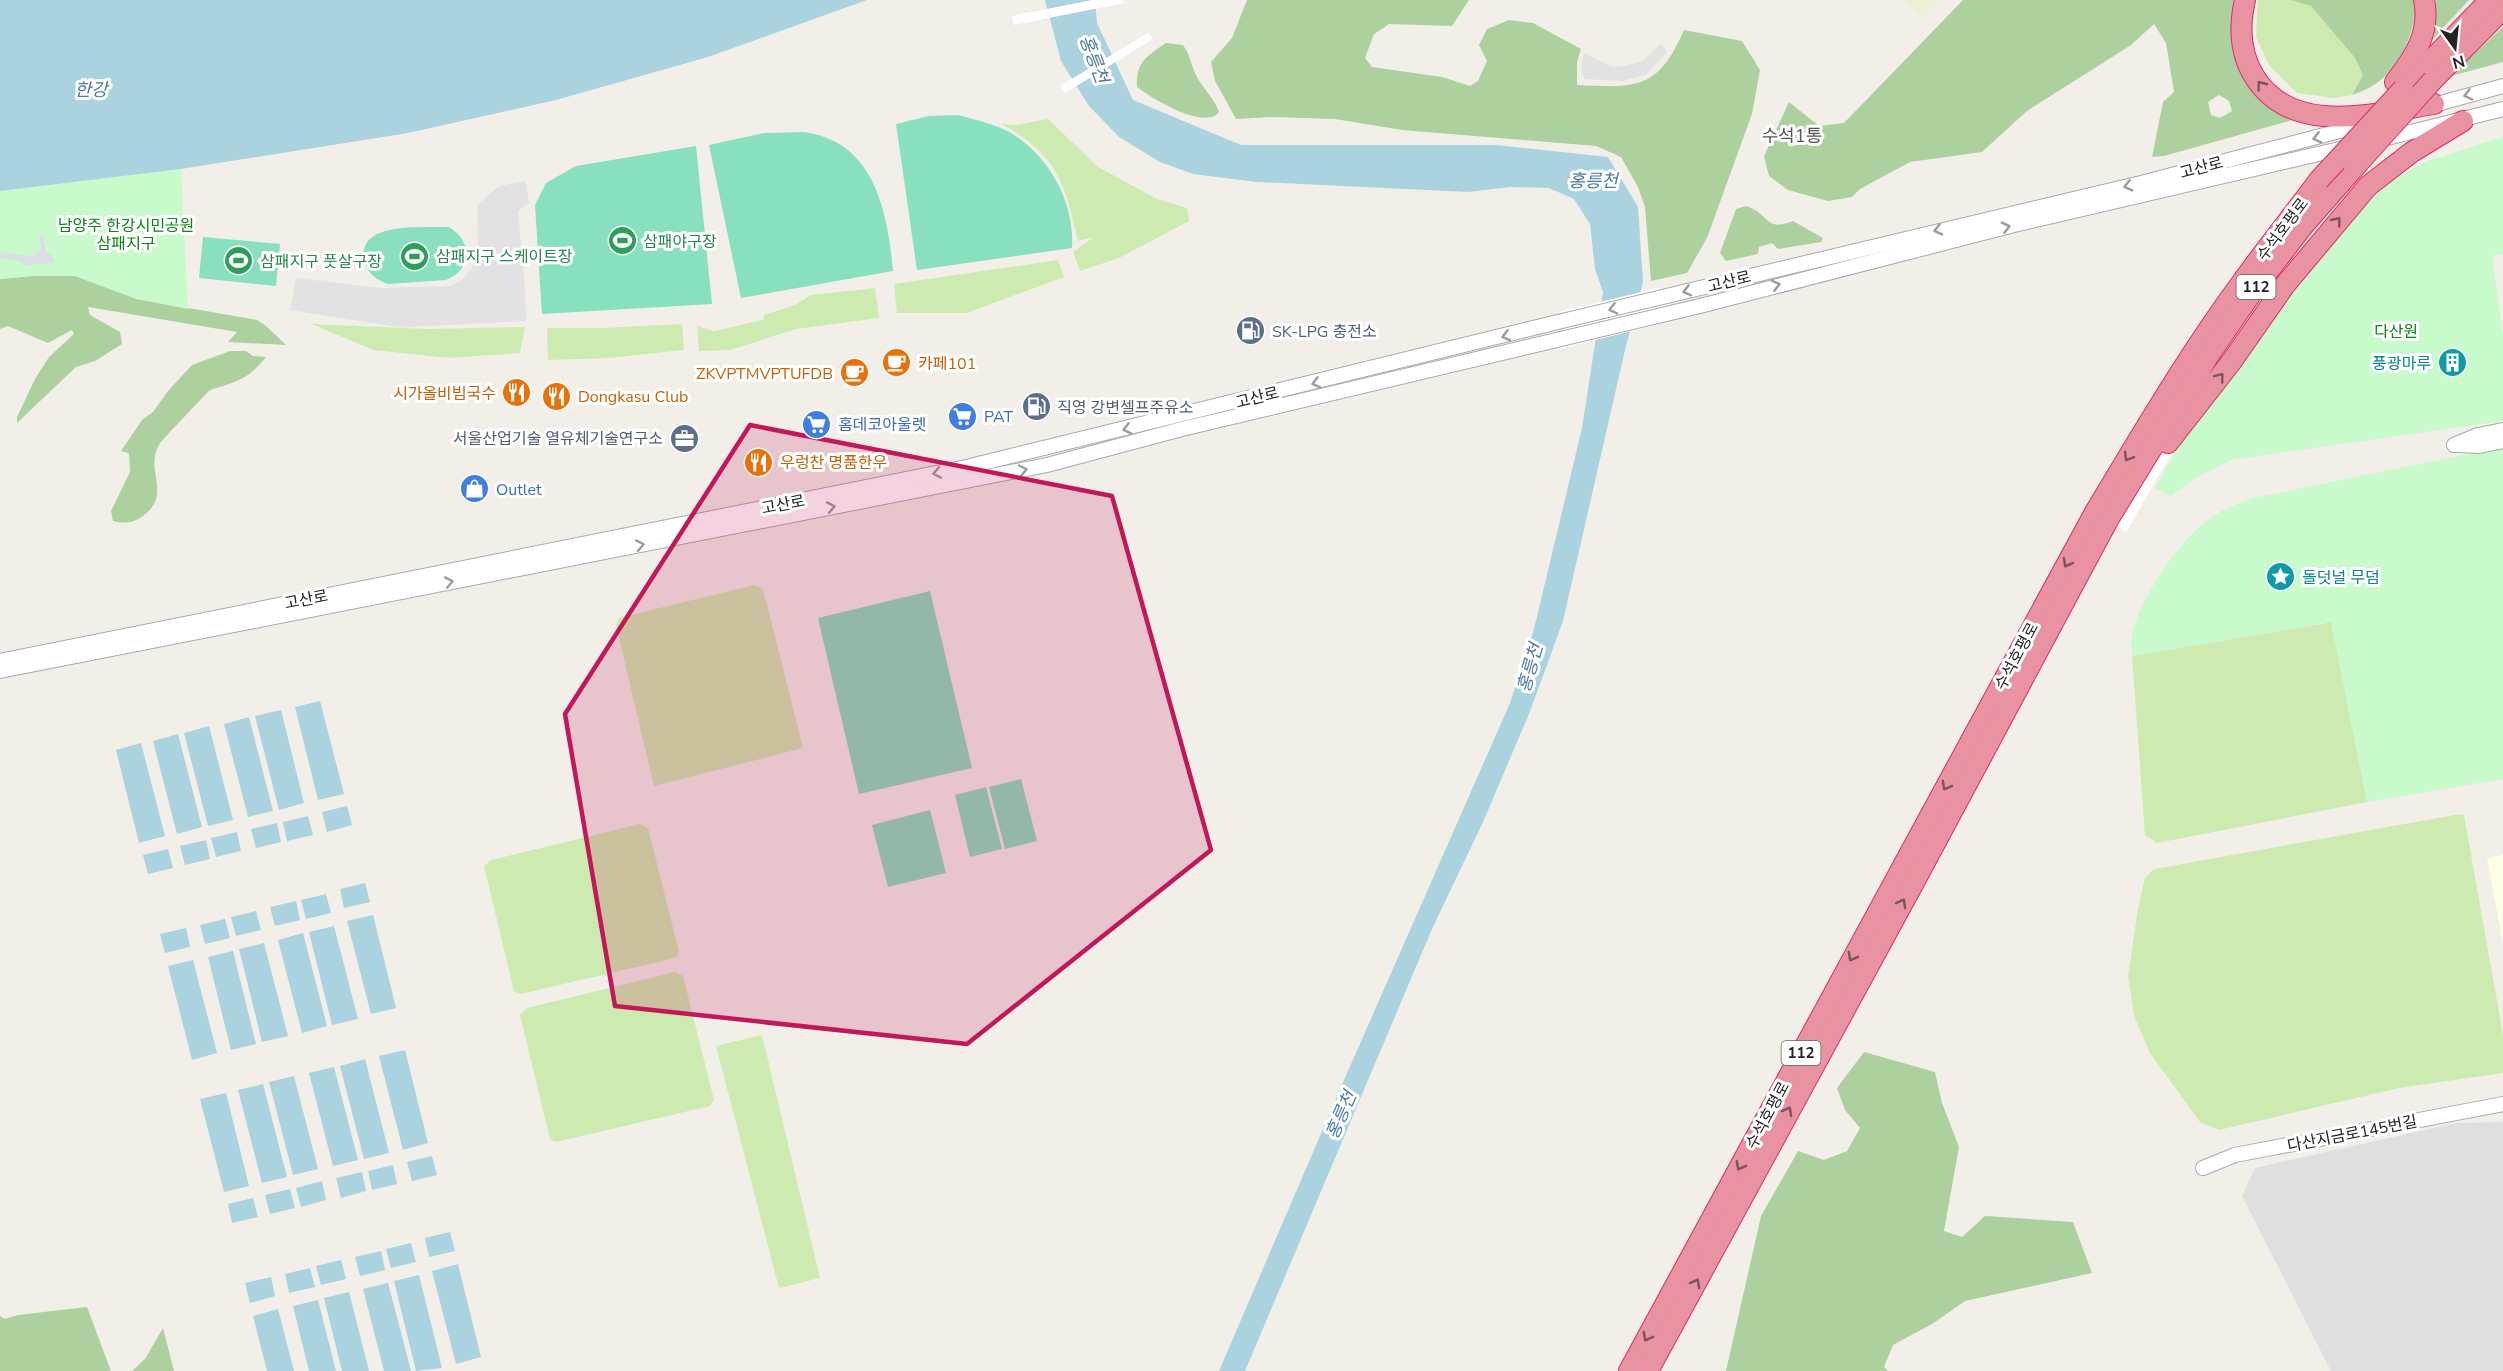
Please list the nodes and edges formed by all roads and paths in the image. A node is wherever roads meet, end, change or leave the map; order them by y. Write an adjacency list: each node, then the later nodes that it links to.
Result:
1 (2245, 0): 7 (highway, one-way to 1)
2 (2424, 0): 6 (highway)
3 (2490, 0): 6 (highway, 수석호평로 / 112)
4 (2503, 9): 10 (highway, 수석호평로 / 112, bridge)
5 (2503, 86): 7 (street, 고산로, one-way to 7)
6 (2396, 89): 10 (highway, 수석호평로 / 112, bridge)
7 (2434, 104): 15 (street, 고산로, one-way to 15)
8 (2503, 109): 9 (street, 고산로)
9 (2463, 121): 11 (highway, one-way to 9); 16 (street, 고산로, one-way to 9)
10 (2344, 165): 11 (highway, 수석호평로 / 112); 11 (highway, 수석호평로 / 112, bridge)
11 (2171, 415): 14 (highway, 수석호평로 / 112); 14 (highway)
12 (2503, 430): 13 (street)
13 (2503, 441)
14 (2102, 516): 19 (highway, 수석호평로 / 112, one-way to 19); 20 (highway, 수석호평로 / 112, one-way to 14)
15 (0, 661)
16 (0, 671)
17 (2503, 1104): 18 (street, 다산지금로145번길)
18 (2203, 1168)
19 (1629, 1371)
20 (1648, 1371)

